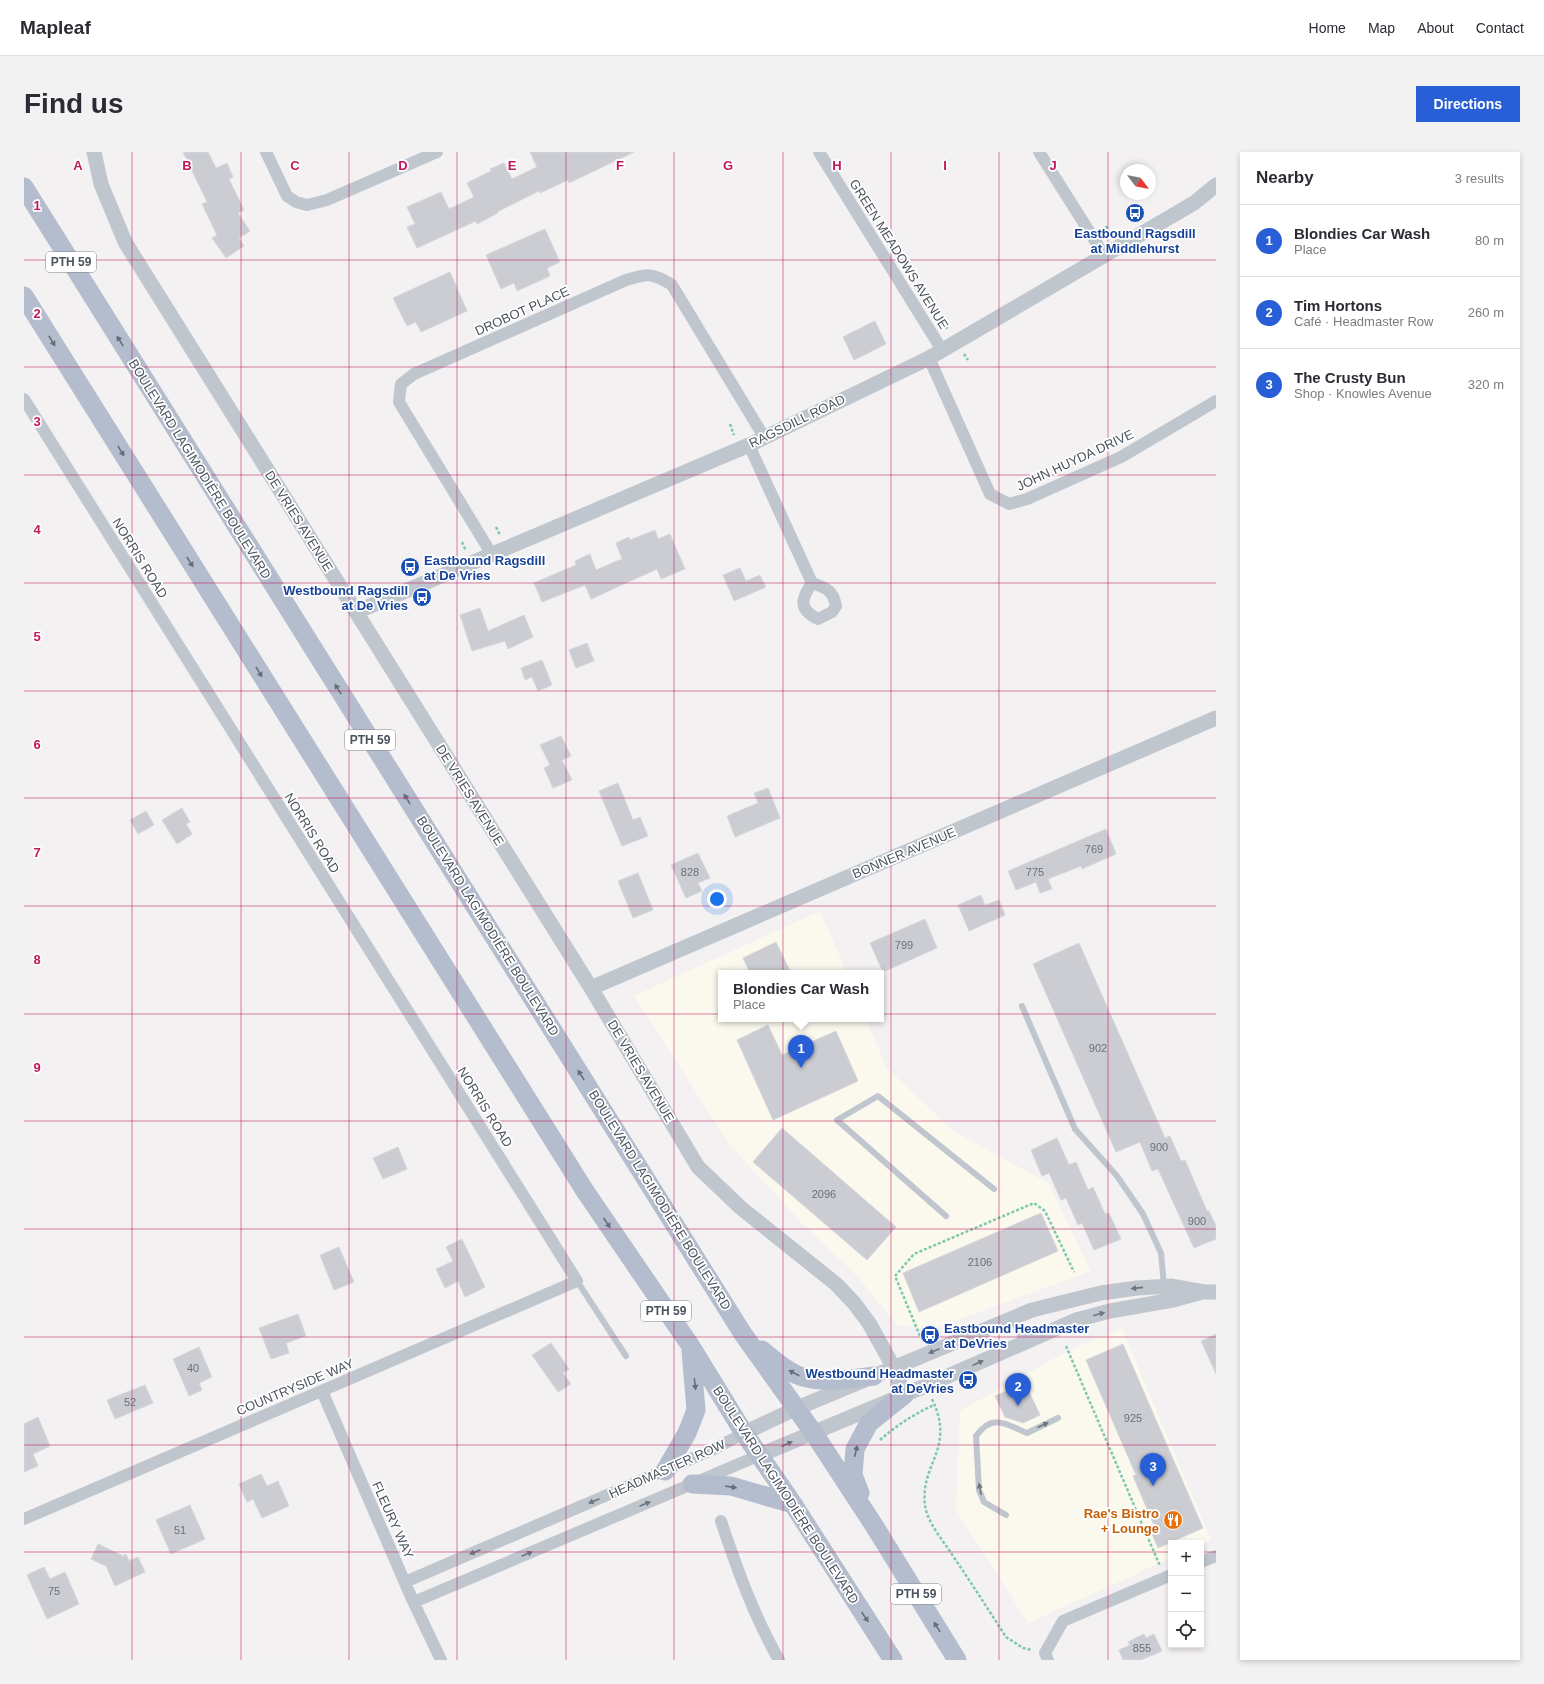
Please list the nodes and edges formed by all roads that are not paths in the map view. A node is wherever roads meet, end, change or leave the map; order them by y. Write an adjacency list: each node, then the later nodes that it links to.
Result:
1 (94, 152): 18 (street, DE VRIES AVENUE)
2 (266, 152): 3 (street)
3 (437, 152)
4 (819, 152): 10 (street, GREEN MEADOWS AVENUE)
5 (1039, 152): 8 (street)
6 (1216, 185): 8 (street, RAGSDILL ROAD)
7 (24, 188): 29 (main road, BOULEVARD LAGIMODIÈRE BOULEVARD / PTH 59, one-way to 7)
8 (1104, 255): 10 (street, RAGSDILL ROAD)
9 (24, 296): 31 (main road, BOULEVARD LAGIMODIÈRE BOULEVARD / PTH 59, one-way to 31)
10 (942, 350): 11 (street, RAGSDILL ROAD)
11 (929, 358): 13 (street, JOHN HUYDA DRIVE); 14 (street, RAGSDILL ROAD)
12 (24, 399): 24 (street, NORRIS ROAD)
13 (1216, 401)
14 (764, 437): 15 (street, RAGSDILL ROAD); 16 (street, DROBOT PLACE)
15 (749, 445): 16 (street, RAGSDILL ROAD); 17 (street)
16 (491, 553): 18 (street, RAGSDILL ROAD)
17 (812, 583)
18 (356, 612): 20 (street, DE VRIES AVENUE)
19 (1216, 718): 20 (street, BONNER AVENUE)
20 (591, 988): 33 (street, DE VRIES AVENUE)
21 (1022, 1006): 25 (lane)
22 (994, 1190): 23 (lane)
23 (946, 1216)
24 (577, 1281): 32 (lane); 35 (street, COUNTRYSIDE WAY)
25 (1164, 1286): 26 (street, HEADMASTER ROW); 27 (lane); 28 (street, HEADMASTER ROW, one-way to 28)
26 (1210, 1292): 27 (street, HEADMASTER ROW)
27 (1168, 1301): 30 (street, HEADMASTER ROW, one-way to 27)
28 (1012, 1318): 30 (lane); 33 (street, HEADMASTER ROW, one-way to 33)
29 (743, 1334): 34 (main road, one-way to 29); 37 (main road, BOULEVARD LAGIMODIÈRE BOULEVARD / PTH 59)
30 (1023, 1343): 36 (street, HEADMASTER ROW, one-way to 30)
31 (690, 1345): 40 (main road, BOULEVARD LAGIMODIÈRE BOULEVARD / PTH 59); 42 (main road, one-way to 42)
32 (626, 1356)
33 (894, 1368): 34 (street, HEADMASTER ROW); 36 (street, DE VRIES AVENUE)
34 (874, 1376): 37 (street, HEADMASTER ROW)
35 (322, 1391): 46 (street, COUNTRYSIDE WAY); 52 (street, FLEURY WAY)
36 (904, 1395): 39 (street, HEADMASTER ROW); 48 (main road, one-way to 36)
37 (795, 1409): 39 (main road, BOULEVARD LAGIMODIÈRE BOULEVARD / PTH 59); 40 (street, HEADMASTER ROW)
38 (1058, 1418): 45 (lane, one-way to 38)
39 (813, 1432): 41 (street, HEADMASTER ROW, one-way to 39); 48 (main road, BOULEVARD LAGIMODIÈRE BOULEVARD / PTH 59)
40 (744, 1433): 41 (main road, BOULEVARD LAGIMODIÈRE BOULEVARD / PTH 59); 42 (street, HEADMASTER ROW)
41 (760, 1455): 43 (street, HEADMASTER ROW); 44 (main road, BOULEVARD LAGIMODIÈRE BOULEVARD / PTH 59)
42 (665, 1471): 52 (street, HEADMASTER ROW, one-way to 52)
43 (692, 1484): 44 (main road, one-way to 44); 53 (street, HEADMASTER ROW, one-way to 43)
44 (792, 1504): 57 (main road, BOULEVARD LAGIMODIÈRE BOULEVARD / PTH 59, one-way to 57)
45 (1006, 1515)
46 (24, 1519)
47 (721, 1521): 56 (street)
48 (875, 1527): 58 (main road, BOULEVARD LAGIMODIÈRE BOULEVARD / PTH 59, one-way to 48)
49 (1216, 1556): 50 (street)
50 (1204, 1561)
51 (1168, 1576): 54 (street)
52 (405, 1582): 53 (street, FLEURY WAY)
53 (414, 1602): 55 (street, FLEURY WAY)
54 (1046, 1657)
55 (441, 1660)
56 (779, 1660)
57 (893, 1660)
58 (957, 1660)

